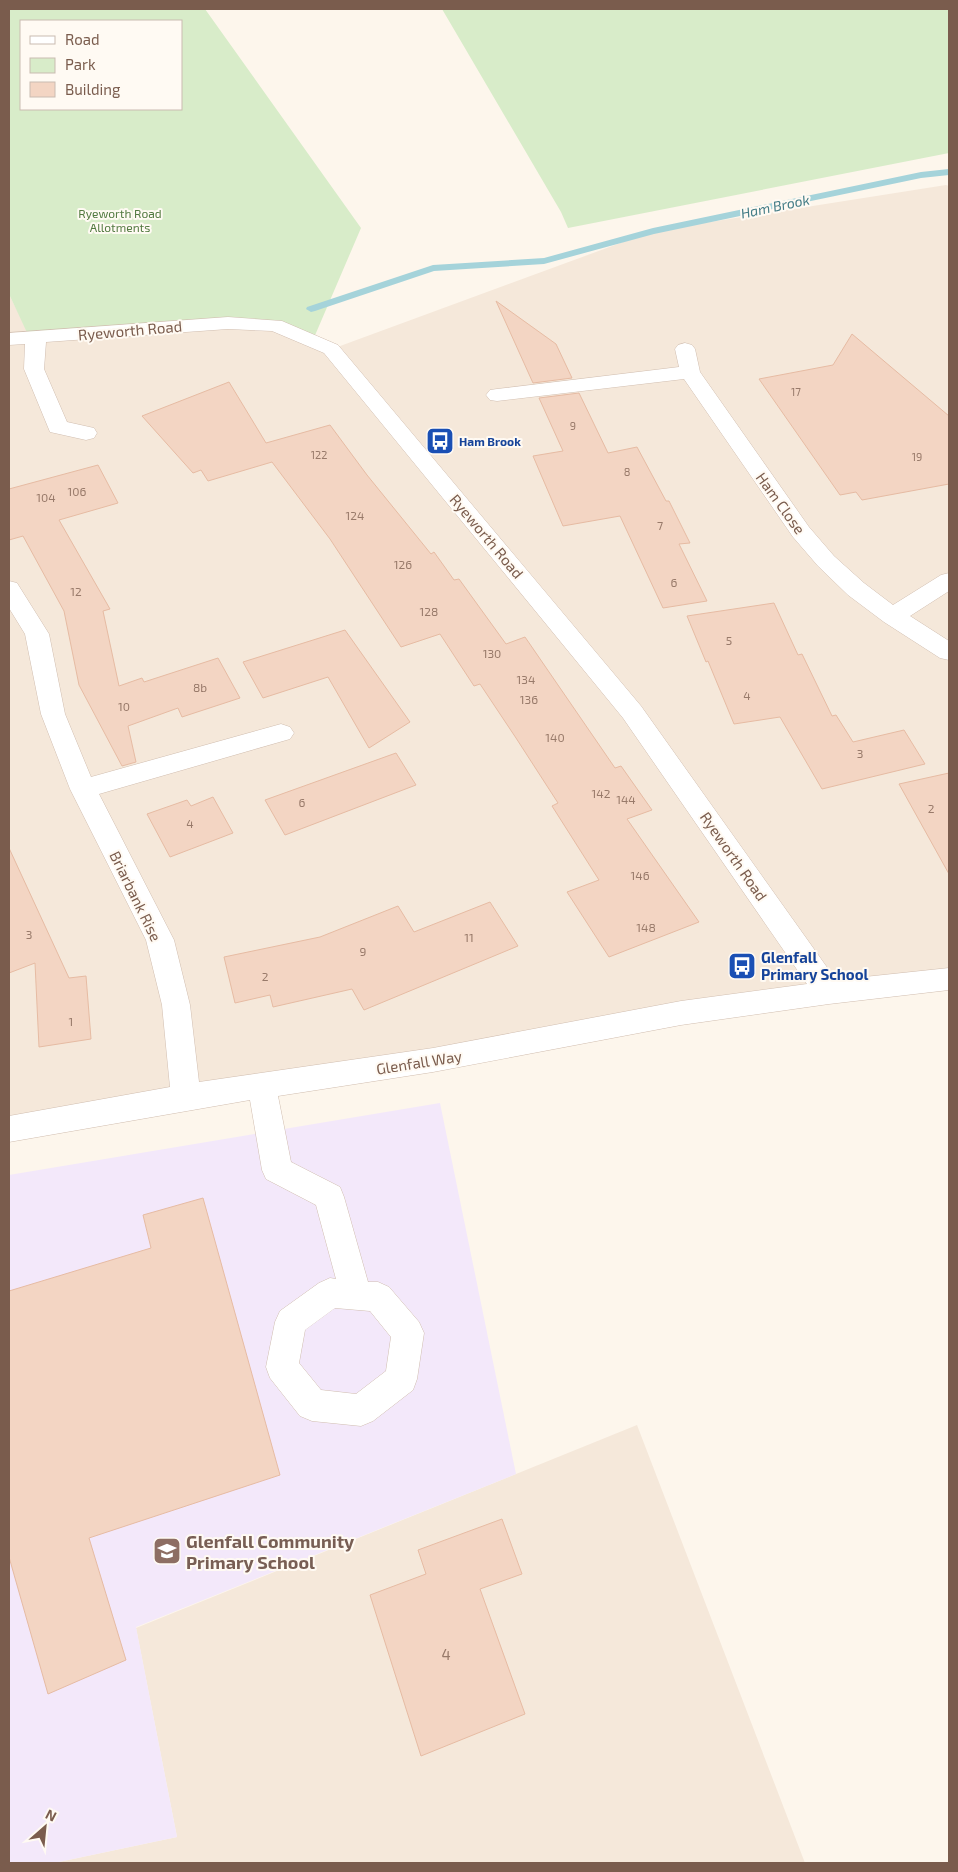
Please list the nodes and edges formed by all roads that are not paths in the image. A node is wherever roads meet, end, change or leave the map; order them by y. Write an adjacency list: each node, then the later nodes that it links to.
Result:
1 (36, 338): 2 (street, Ryeworth Road); 6 (street); 14 (street, Ryeworth Road)
2 (9, 339)
3 (684, 349): 4 (street, Ham Close)
4 (690, 372): 5 (street); 9 (street, Ham Close)
5 (497, 395)
6 (86, 434)
7 (949, 581): 9 (street)
8 (9, 589): 12 (street, Briarbank Rise)
9 (892, 616): 10 (street, Ham Close)
10 (949, 652)
11 (281, 733): 12 (street)
12 (83, 789): 16 (street, Briarbank Rise)
13 (949, 979): 14 (street, Glenfall Way)
14 (829, 992): 15 (street, Glenfall Way)
15 (262, 1086): 16 (street, Glenfall Way); 18 (street)
16 (186, 1097): 17 (street, Glenfall Way)
17 (9, 1129)
18 (356, 1294)

